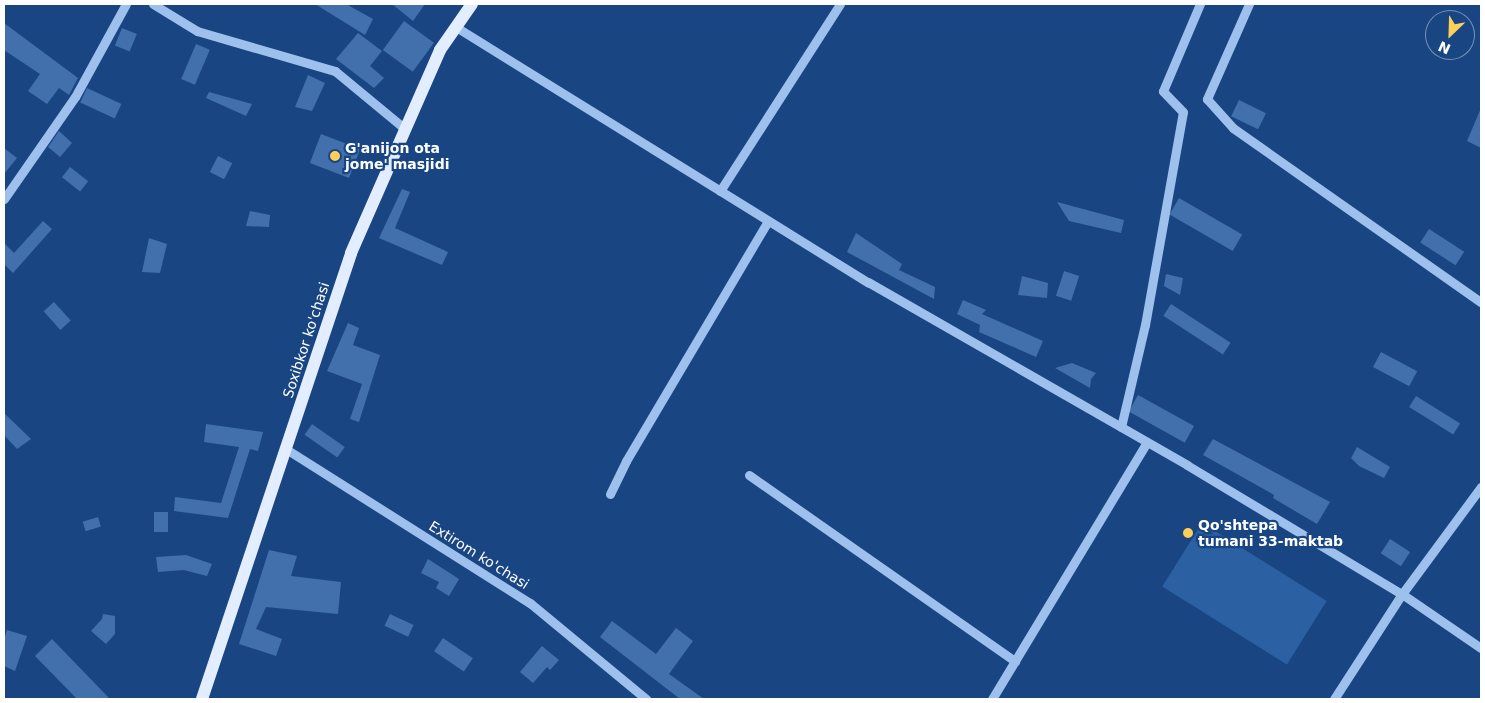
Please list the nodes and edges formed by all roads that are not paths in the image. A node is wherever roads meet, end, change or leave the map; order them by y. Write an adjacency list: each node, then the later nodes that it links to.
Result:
1 (126, 4): 10 (street)
2 (154, 4): 8 (street)
3 (472, 4): 7 (main road, Soxibkor ko'chasi)
4 (840, 4): 9 (street)
5 (1200, 4): 13 (street)
6 (1249, 4): 12 (street)
7 (456, 27): 8 (main road, Soxibkor ko'chasi); 9 (street)
8 (405, 129): 15 (main road, Soxibkor ko'chasi)
9 (720, 191): 11 (street)
10 (6, 194)
11 (768, 221): 13 (street); 18 (street)
12 (1481, 302)
13 (1120, 427): 14 (street)
14 (1147, 442): 19 (street); 21 (street)
15 (286, 449): 22 (main road, Soxibkor ko'chasi); 23 (street, Extirom ko'chasi)
16 (749, 475): 21 (street)
17 (1481, 486): 19 (street)
18 (610, 494)
19 (1402, 594): 20 (street); 25 (street)
20 (1481, 648)
21 (1015, 661): 24 (street)
22 (202, 699)
23 (646, 699)
24 (992, 699)
25 (1334, 699)

